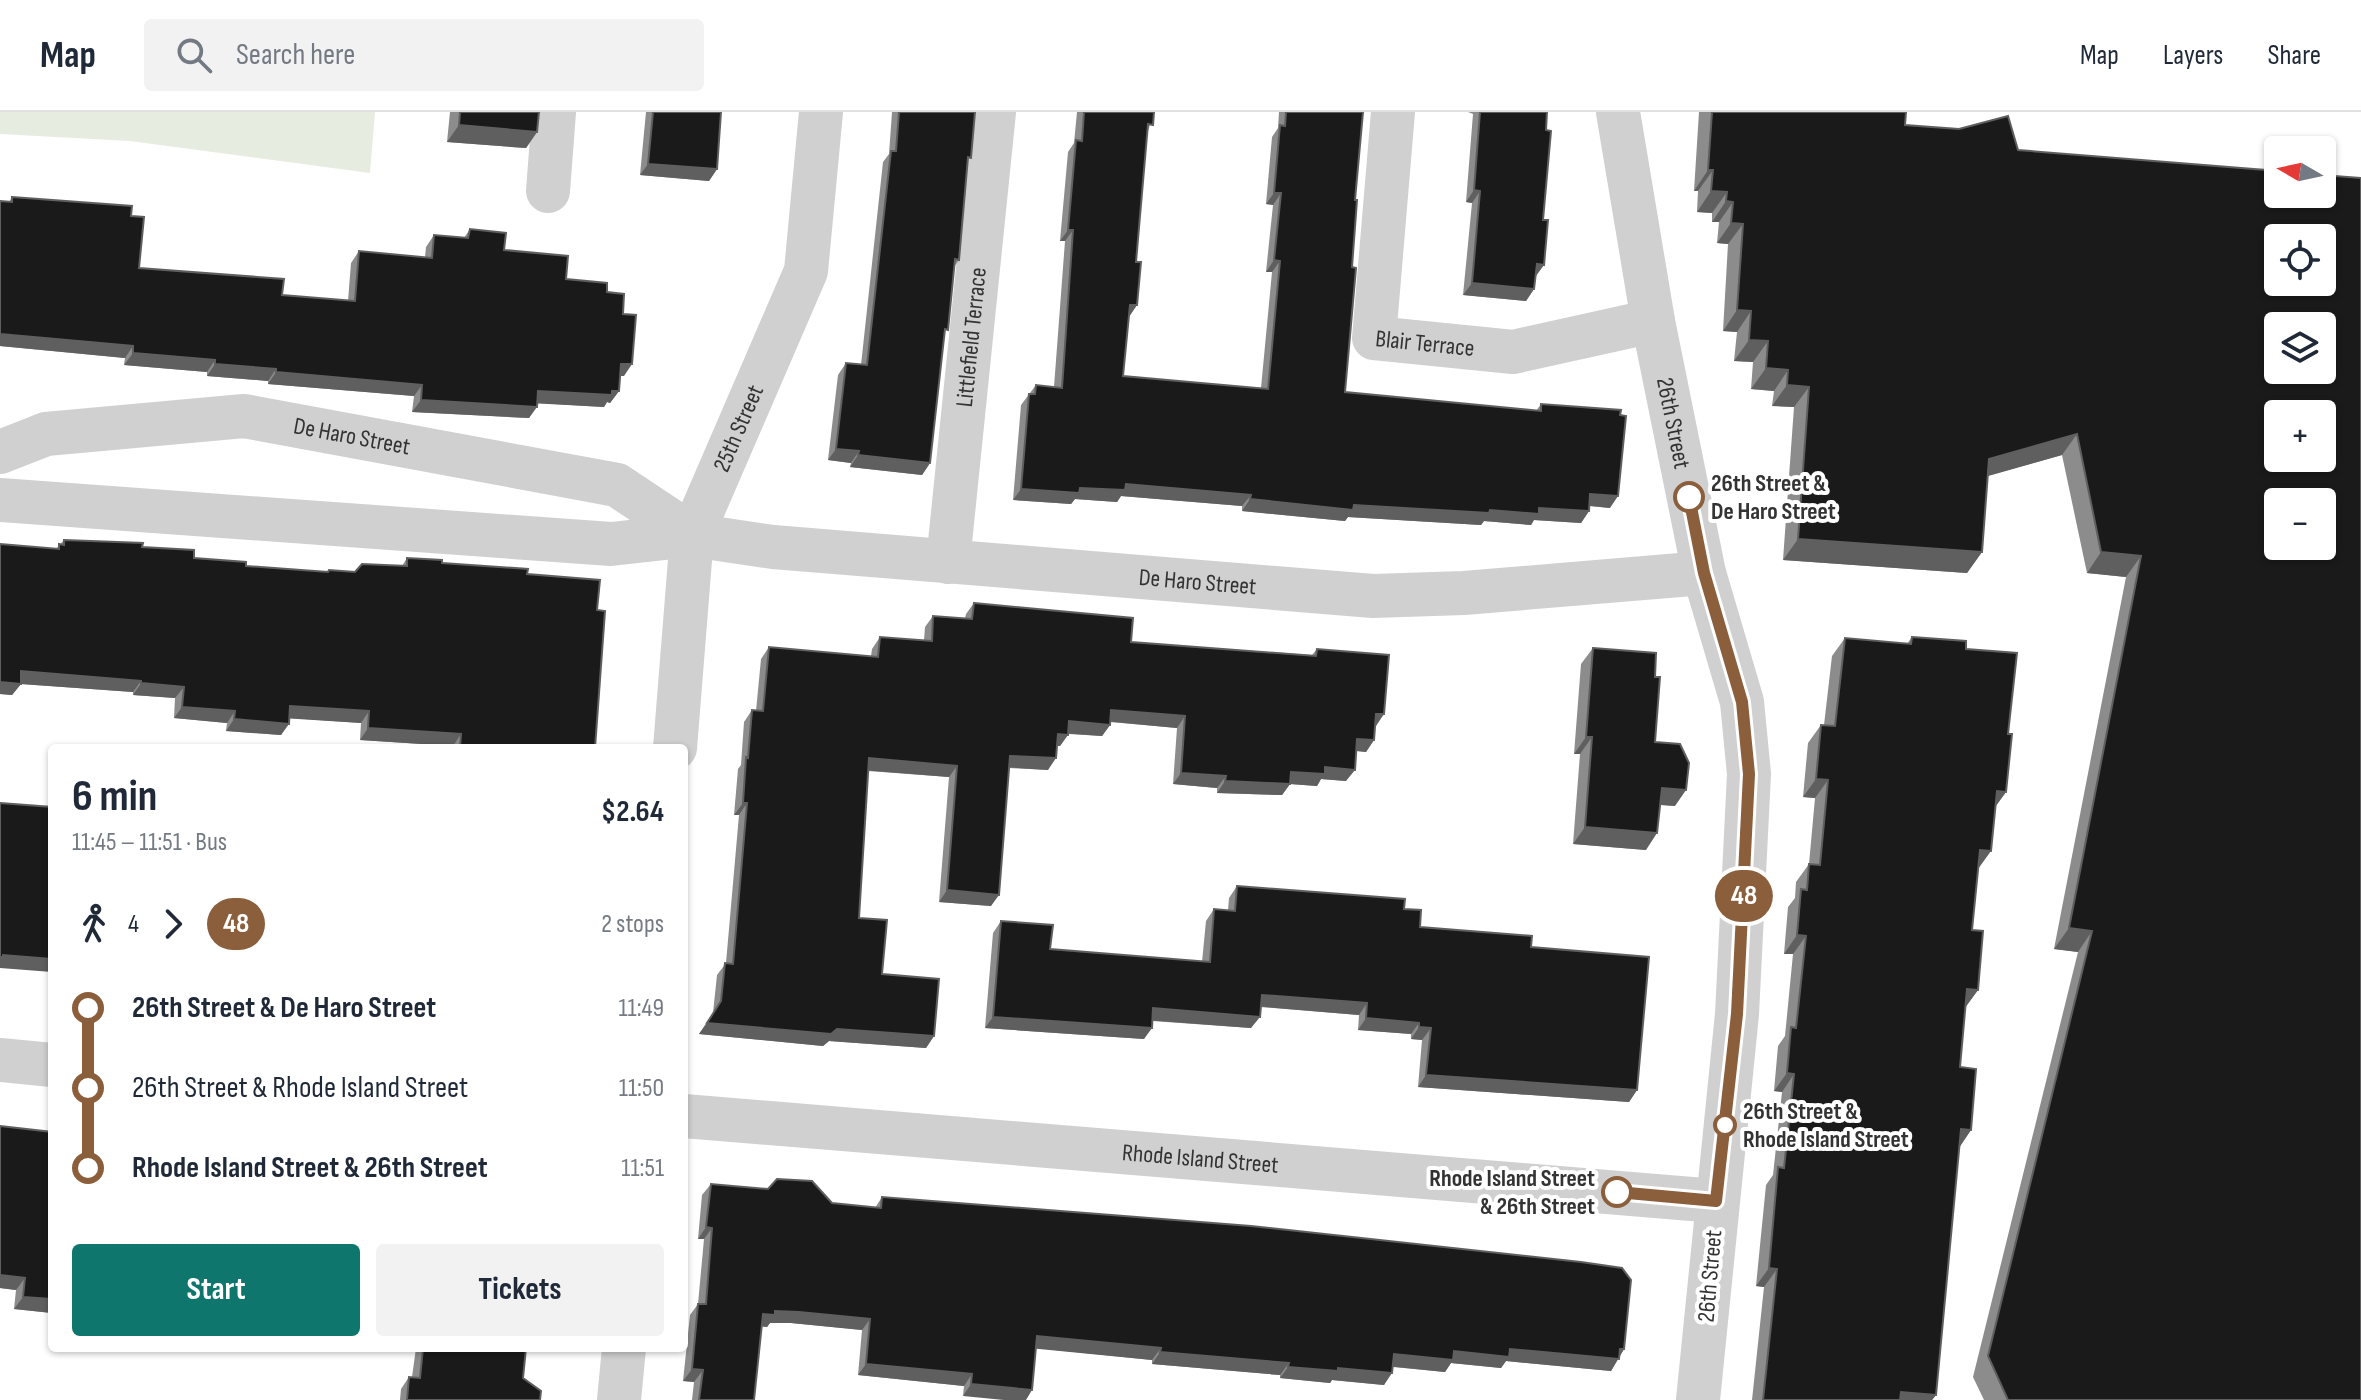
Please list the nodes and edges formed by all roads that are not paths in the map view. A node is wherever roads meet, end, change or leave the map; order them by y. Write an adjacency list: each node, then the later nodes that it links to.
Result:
1 (554, 112): 6 (street)
2 (821, 112): 10 (street, 25th Street)
3 (994, 112): 11 (street, Littlefield Terrace)
4 (1393, 112): 7 (street, Blair Terrace)
5 (1618, 112): 7 (street, 26th Street)
6 (548, 191)
7 (1653, 321): 12 (street, 26th Street)
8 (0, 452): 10 (street, De Haro Street)
9 (0, 500): 10 (street, De Haro Street)
10 (692, 535): 11 (street, De Haro Street); 13 (street, 25th Street)
11 (948, 562): 12 (street, De Haro Street)
12 (1704, 573): 17 (street, 26th Street)
13 (675, 744)
14 (0, 1060): 15 (street)
15 (48, 1065)
16 (688, 1116): 17 (street, Rhode Island Street)
17 (1716, 1201): 20 (street, 26th Street)
18 (624, 1352): 19 (street)
19 (619, 1400)
20 (1698, 1400)

